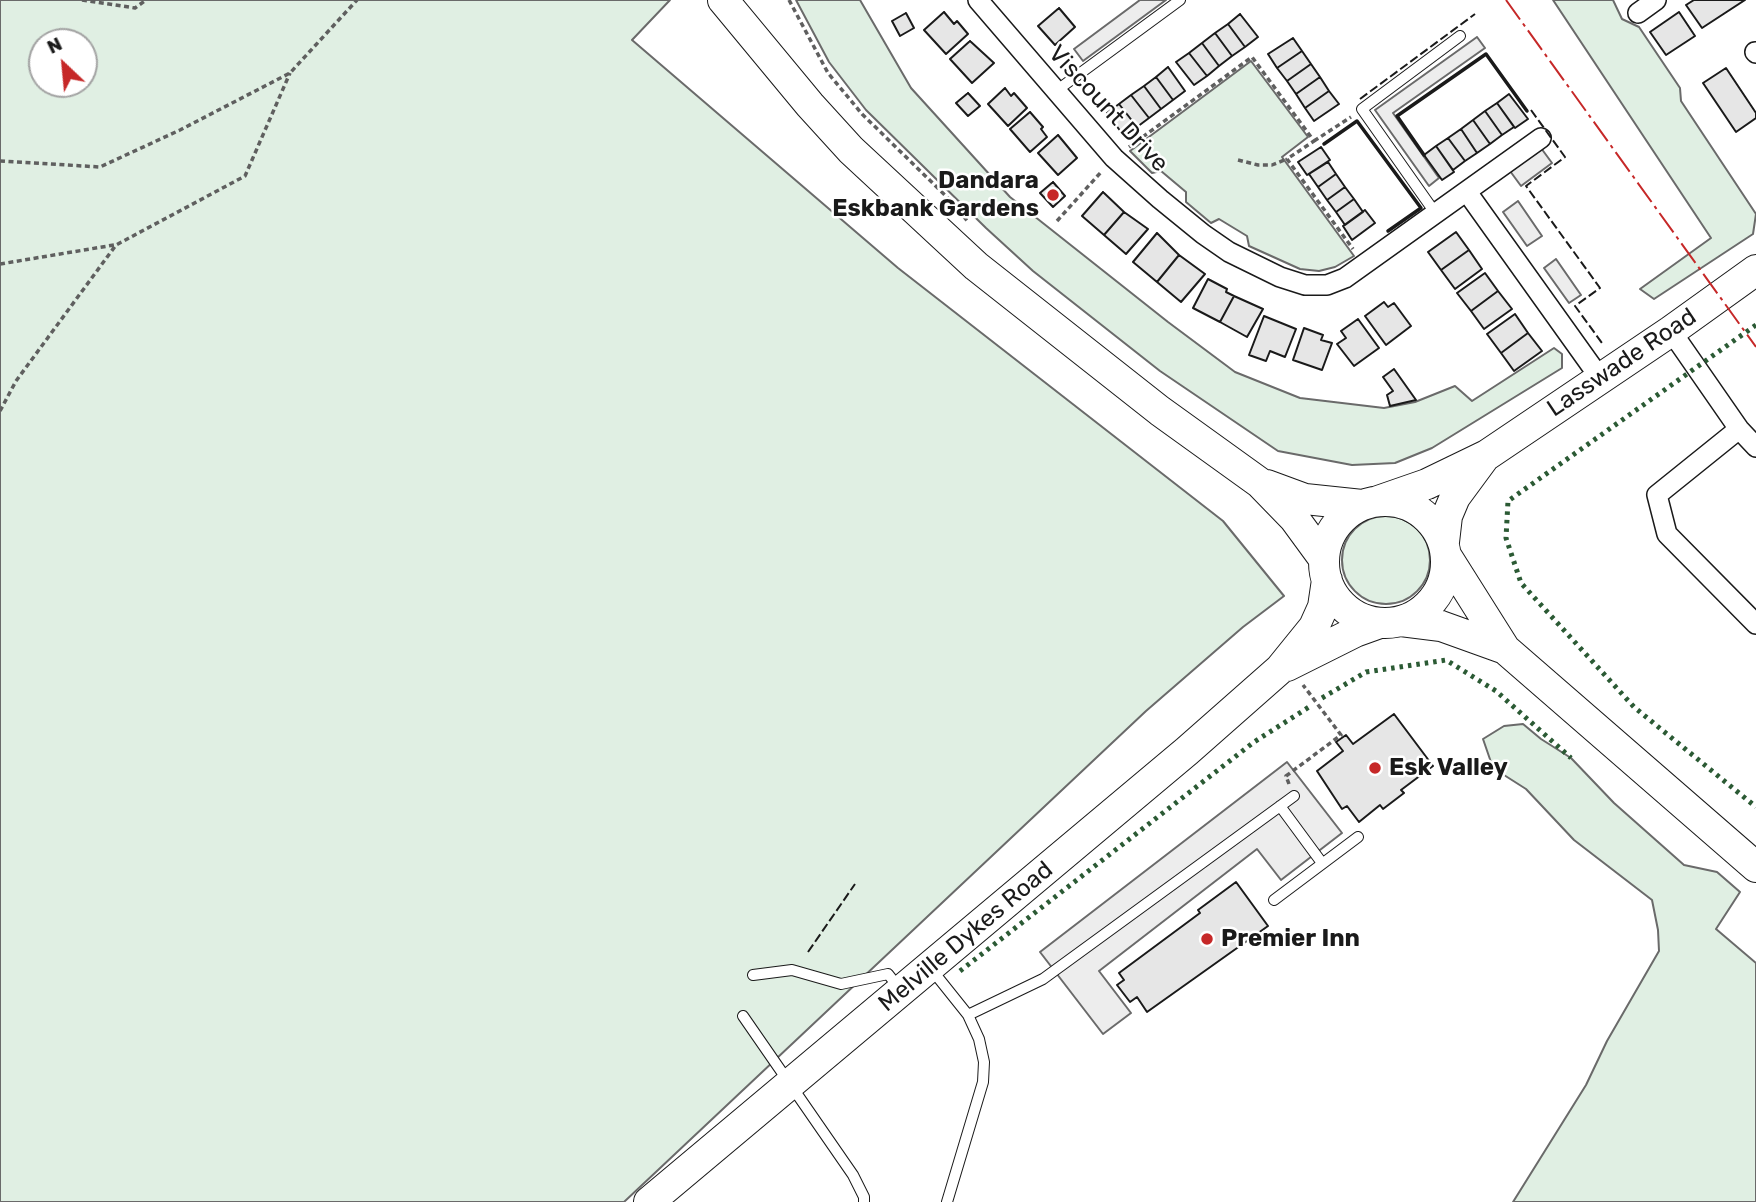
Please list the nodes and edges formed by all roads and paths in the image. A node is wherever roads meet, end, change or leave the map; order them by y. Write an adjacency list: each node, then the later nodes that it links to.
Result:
1 (82, 0): 2 (path)
2 (146, 0)
3 (357, 0): 11 (path)
4 (723, 0): 34 (main road)
5 (789, 0): 23 (path)
6 (978, 0): 12 (street, Viscount Drive)
7 (1180, 0): 12 (lane)
8 (1656, 0): 9 (street)
9 (1638, 13)
10 (1460, 36): 13 (lane)
11 (290, 73): 19 (path); 24 (path)
12 (1056, 91): 16 (street, Viscount Drive)
13 (1362, 110): 15 (path); 21 (lane)
14 (1541, 138): 20 (street, Viscount Drive)
15 (1314, 141): 16 (path); 17 (path)
16 (1114, 158): 22 (path); 26 (street, Viscount Drive)
17 (1287, 159): 18 (path); 26 (path)
18 (1238, 160)
19 (0, 161)
20 (1467, 191): 21 (street, Viscount Drive); 29 (street)
21 (1436, 214): 26 (street, Viscount Drive)
22 (1057, 221)
23 (977, 233)
24 (116, 245): 25 (path); 30 (path)
25 (0, 264)
26 (1364, 265)
27 (1756, 270): 28 (main road, Lasswade Road)
28 (1671, 331): 29 (main road, Lasswade Road); 31 (street)
29 (1600, 378): 33 (main road, Lasswade Road)
30 (0, 411)
31 (1739, 429): 32 (street); 39 (street)
32 (1756, 447)
33 (1487, 455): 35 (main road, Lasswade Road); 36 (main road, Lasswade Road)
34 (1260, 483): 35 (main road); 37 (main road)
35 (1370, 503): 36 (main road); 37 (main road)
36 (1445, 550): 38 (main road); 40 (main road)
37 (1326, 569): 38 (main road); 41 (main road, Melville Dykes Road)
38 (1390, 622): 40 (main road); 41 (main road, Melville Dykes Road)
39 (1756, 624)
40 (1505, 649): 46 (main road)
41 (1291, 676): 42 (path); 48 (main road, Melville Dykes Road)
42 (1294, 796): 43 (lane)
43 (1280, 806): 45 (lane); 51 (lane)
44 (1358, 837): 45 (lane)
45 (1322, 863): 47 (lane)
46 (1756, 867)
47 (1273, 900)
48 (929, 967): 50 (main road, Melville Dykes Road); 51 (lane)
49 (753, 975): 50 (lane)
50 (901, 991): 53 (main road, Melville Dykes Road)
51 (968, 1014): 56 (lane)
52 (743, 1016): 53 (lane)
53 (790, 1084): 54 (main road, Melville Dykes Road); 55 (lane)
54 (649, 1202)
55 (864, 1202)
56 (947, 1202)

